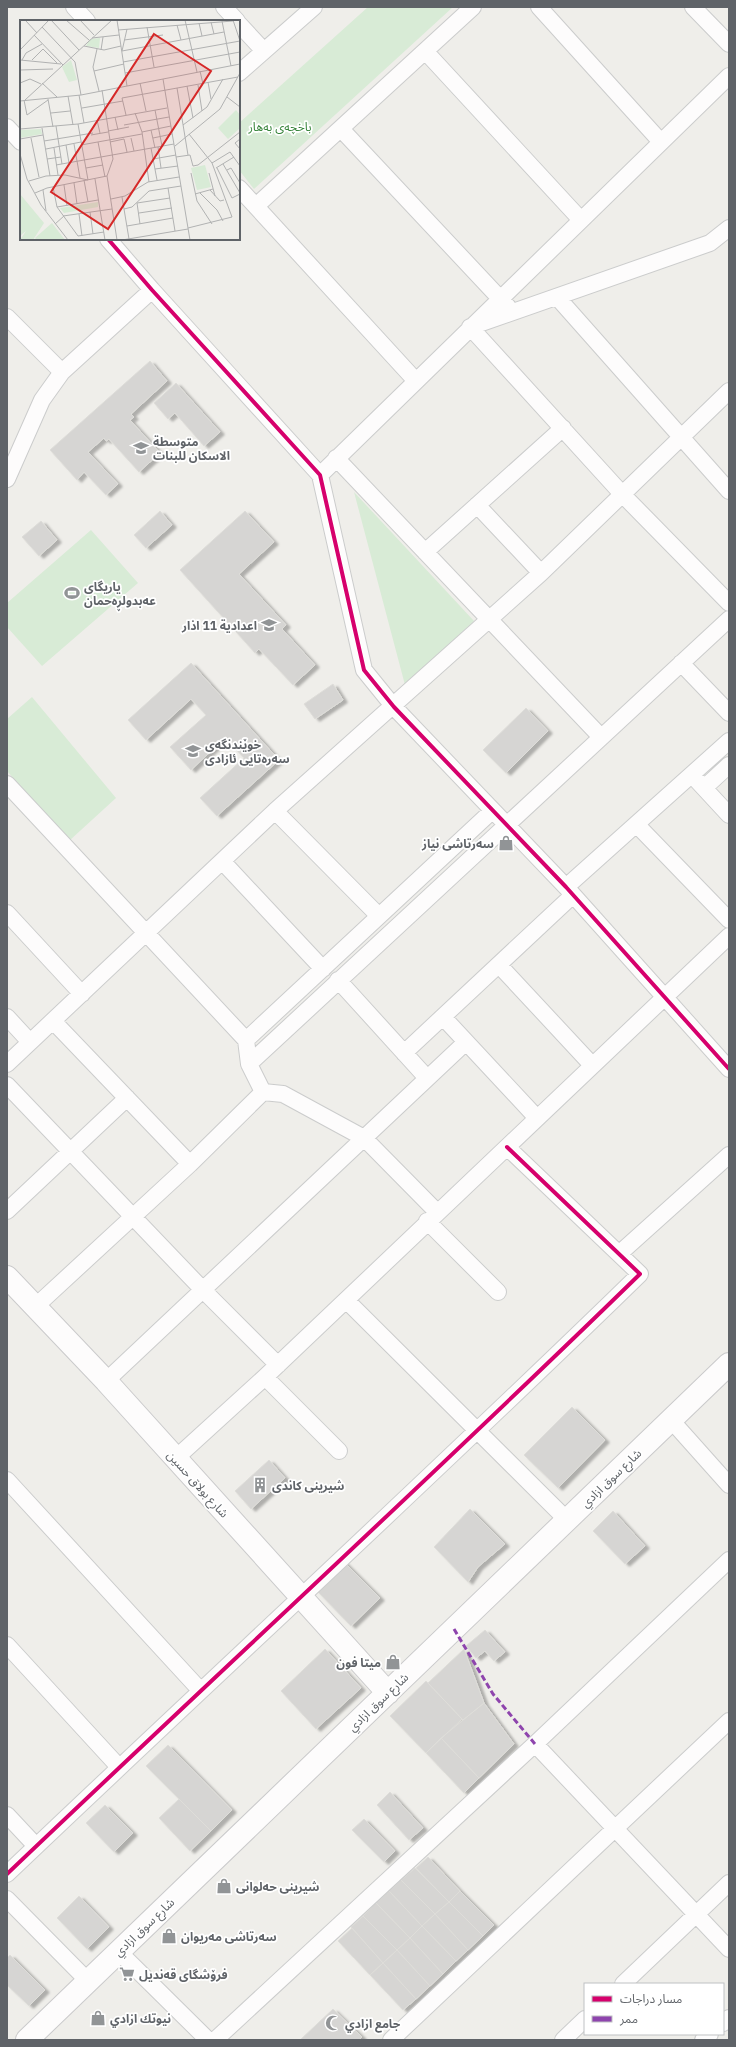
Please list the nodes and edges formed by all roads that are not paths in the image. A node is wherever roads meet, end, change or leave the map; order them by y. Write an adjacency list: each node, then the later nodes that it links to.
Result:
1 (74, 7): 7 (street)
2 (224, 7): 8 (street)
3 (314, 7): 11 (street)
4 (472, 7): 12 (street)
5 (539, 7): 18 (street)
6 (693, 7): 10 (street)
7 (86, 20)
8 (236, 20)
9 (240, 25): 11 (street)
10 (729, 44)
11 (264, 51): 13 (street)
12 (425, 51): 16 (street); 21 (street)
13 (240, 72)
14 (729, 76): 18 (street)
15 (7, 127): 17 (street)
16 (341, 129): 20 (street); 26 (street)
17 (20, 141)
18 (661, 142): 21 (street)
19 (240, 189): 20 (street)
20 (256, 206): 31 (street)
21 (581, 220): 26 (street)
22 (729, 228): 25 (street)
23 (109, 240): 24 (street)
24 (152, 290): 30 (street); 36 (street)
25 (557, 297): 27 (street); 34 (street)
26 (500, 299): 27 (street); 29 (street)
27 (513, 312): 29 (street)
28 (7, 317): 30 (street)
29 (470, 327): 31 (street); 33 (street)
30 (62, 372): 37 (street)
31 (416, 382): 35 (street)
32 (729, 391): 34 (street)
33 (563, 428): 39 (street); 40 (street)
34 (681, 438): 38 (street); 39 (street)
35 (336, 458): 36 (street); 41 (street)
36 (320, 475): 47 (street)
37 (7, 479)
38 (729, 491)
39 (623, 495): 42 (street); 43 (street)
40 (477, 505): 41 (street); 42 (street)
41 (425, 552): 44 (street)
42 (541, 573): 44 (street)
43 (729, 603)
44 (490, 619): 47 (street); 49 (street)
45 (729, 619): 46 (street)
46 (681, 663): 48 (street); 49 (street)
47 (394, 707): 55 (street); 56 (street)
48 (729, 713)
49 (601, 737): 59 (street)
50 (729, 741): 52 (street)
51 (729, 764): 54 (street)
52 (692, 775): 54 (street); 58 (street)
53 (7, 784): 65 (street)
54 (704, 788): 57 (street)
55 (275, 811): 60 (street); 63 (street)
56 (492, 811): 59 (street); 63 (street)
57 (729, 815)
58 (637, 825): 61 (street); 64 (street)
59 (505, 826): 61 (street); 69 (street)
60 (222, 861): 65 (street); 68 (street)
61 (569, 892): 67 (street); 71 (street)
62 (7, 913): 70 (street)
63 (380, 916): 68 (street)
64 (729, 920)
65 (146, 934): 70 (street); 75 (street)
66 (729, 936): 71 (street)
67 (499, 964): 73 (street); 81 (street)
68 (323, 969): 75 (street)
69 (338, 980): 78 (street); 80 (street)
70 (82, 994): 74 (street)
71 (663, 997): 81 (street); 82 (street)
72 (7, 1017): 76 (street)
73 (443, 1017): 77 (street); 78 (street)
74 (53, 1021): 76 (street); 86 (street)
75 (246, 1040): 80 (street)
76 (30, 1042): 79 (street)
77 (466, 1042): 83 (street); 87 (street)
78 (404, 1053): 83 (street)
79 (7, 1064)
80 (249, 1064): 85 (street)
81 (592, 1065): 87 (street)
82 (729, 1069)
83 (427, 1078): 88 (street)
84 (7, 1086): 90 (street)
85 (263, 1092): 88 (street); 92 (street)
86 (127, 1098): 90 (street); 92 (street)
87 (537, 1118): 89 (street)
88 (364, 1138): 95 (street); 98 (street)
89 (507, 1147): 95 (street); 96 (street)
90 (70, 1151): 93 (street); 94 (street)
91 (729, 1155): 96 (street)
92 (190, 1164): 94 (street)
93 (7, 1211)
94 (133, 1217): 98 (street); 101 (street)
95 (432, 1217): 99 (street); 100 (street)
96 (620, 1253): 107 (street)
97 (7, 1277): 101 (street, شارع بولاق حسين)
98 (202, 1290): 103 (street); 105 (street)
99 (498, 1292)
100 (346, 1300): 103 (street); 107 (street)
101 (36, 1306): 105 (street, شارع بولاق حسين)
102 (729, 1364): 106 (street, شارع سوق ازادي)
103 (278, 1365): 104 (street)
104 (265, 1377): 108 (street); 109 (street)
105 (106, 1381): 109 (street, شارع بولاق حسين)
106 (671, 1420): 111 (street); 112 (street, شارع سوق ازادي)
107 (478, 1432): 112 (street); 114 (street)
108 (339, 1451)
109 (176, 1458): 114 (street, شارع بولاق حسين)
110 (7, 1480): 116 (street)
111 (729, 1485)
112 (567, 1520): 117 (street, شارع سوق ازادي)
113 (729, 1560): 119 (street)
114 (300, 1597): 116 (street); 117 (street, شارع بولاق حسين)
115 (7, 1645): 120 (street)
116 (200, 1690): 120 (street)
117 (388, 1693): 129 (street, شارع سوق ازادي)
118 (729, 1721): 122 (street)
119 (535, 1744): 122 (street); 135 (street)
120 (119, 1767): 123 (street)
121 (7, 1815): 123 (street)
122 (615, 1828): 127 (street); 136 (street)
123 (36, 1846): 124 (street)
124 (7, 1874)
125 (729, 1883): 127 (street)
126 (7, 1899): 130 (street)
127 (696, 1914): 128 (street); 131 (street)
128 (729, 1949)
129 (119, 1952): 130 (street, شارع سوق ازادي); 134 (street)
130 (88, 1981): 133 (street, شارع سوق ازادي)
131 (623, 1983)
132 (584, 2020): 137 (street)
133 (27, 2040)
134 (208, 2040)
135 (215, 2040)
136 (391, 2040)
137 (563, 2040)

